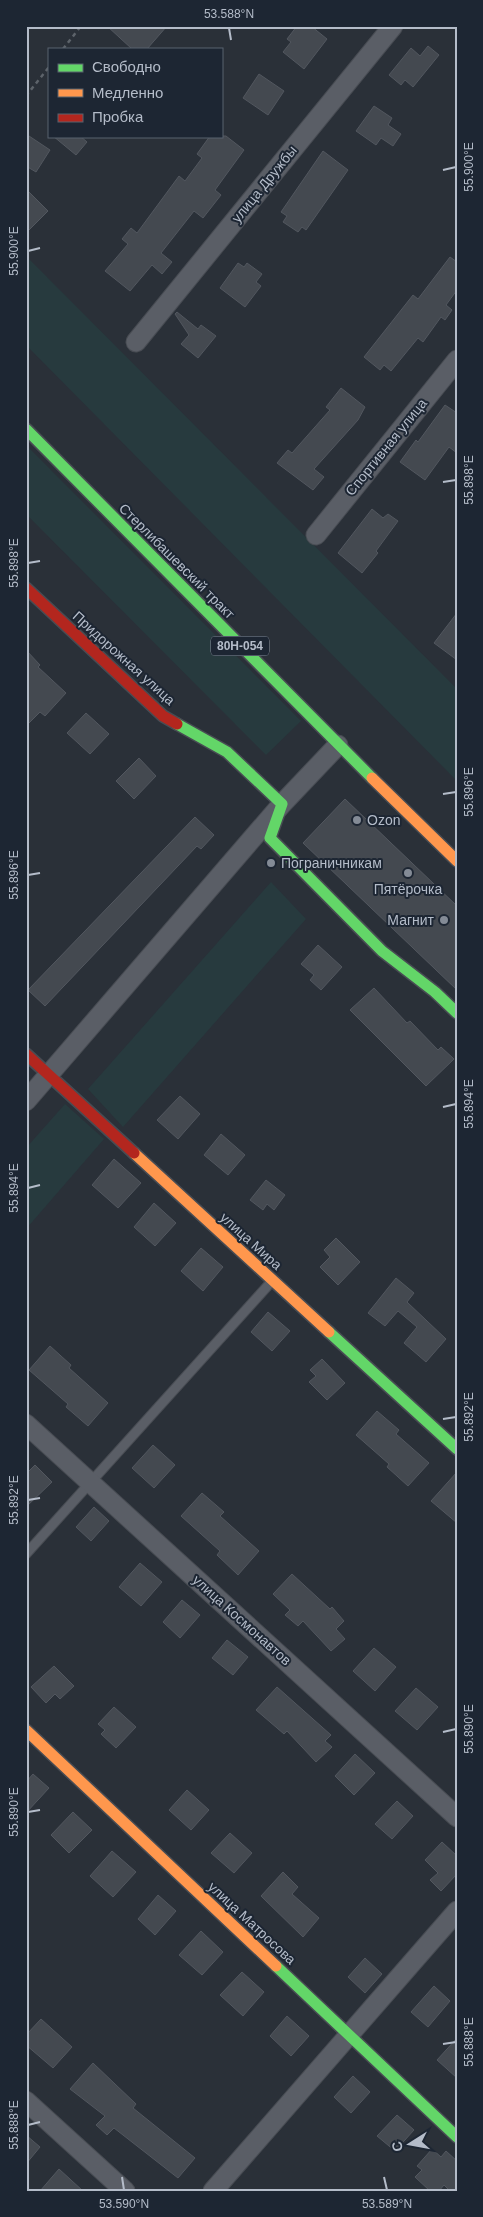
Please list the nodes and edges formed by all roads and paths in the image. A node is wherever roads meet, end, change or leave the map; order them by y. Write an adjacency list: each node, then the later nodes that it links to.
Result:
1 (81, 26): 3 (path)
2 (392, 26): 6 (street, улица Дружбы)
3 (64, 48)
4 (48, 68): 5 (path)
5 (26, 96)
6 (136, 342)
7 (457, 360): 9 (street, Спортивная улица)
8 (26, 429): 11 (street, Стерлибашевский тракт / 80Н-054)
9 (316, 535)
10 (26, 588): 12 (street, Придорожная улица)
11 (338, 745): 12 (street); 13 (street, Стерлибашевский тракт / 80Н-054)
12 (282, 804): 14 (street); 16 (street)
13 (457, 861)
14 (457, 1013)
15 (26, 1054): 16 (street, улица Мира)
16 (48, 1076): 17 (street); 18 (street, улица Мира)
17 (26, 1101)
18 (272, 1280): 20 (street, улица Мира); 21 (lane)
19 (26, 1424): 21 (street, улица Космонавтов)
20 (457, 1448)
21 (90, 1482): 22 (lane); 24 (street, улица Космонавтов)
22 (26, 1554)
23 (26, 1730): 26 (street, улица Матросова)
24 (457, 1818)
25 (457, 1911): 26 (street)
26 (349, 2035): 28 (street, улица Матросова); 30 (street)
27 (26, 2101): 29 (street)
28 (457, 2137)
29 (125, 2191)
30 (212, 2191)

